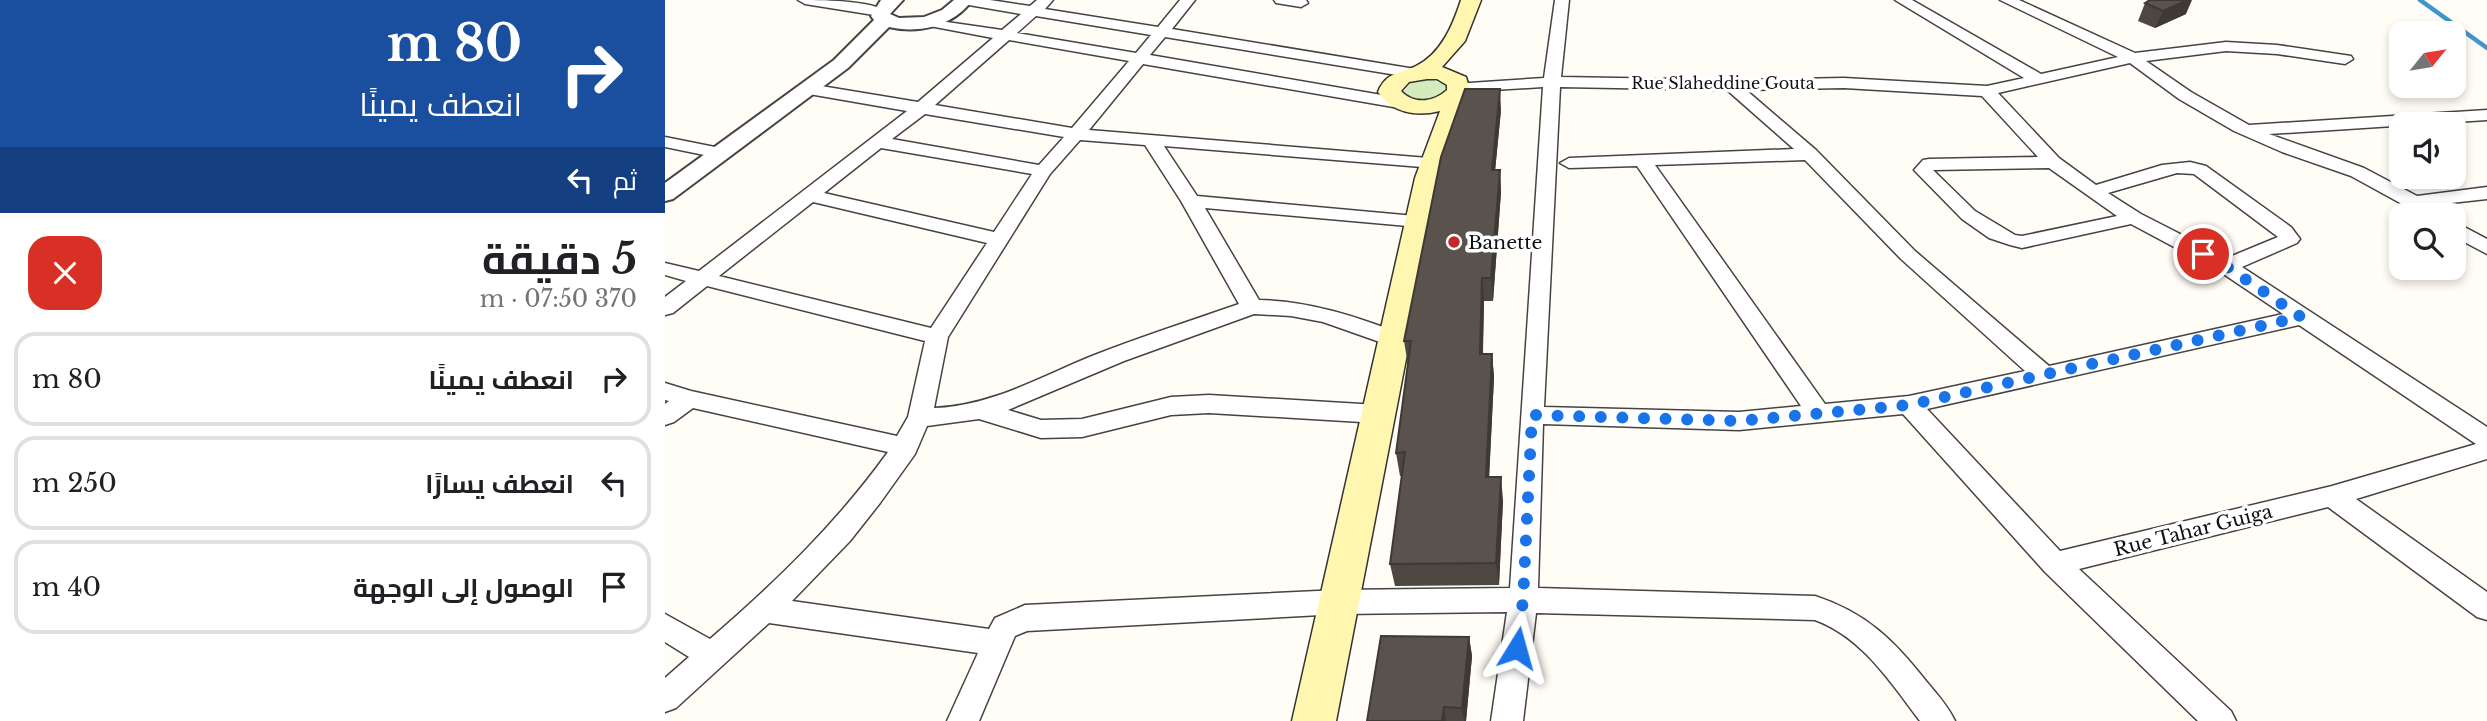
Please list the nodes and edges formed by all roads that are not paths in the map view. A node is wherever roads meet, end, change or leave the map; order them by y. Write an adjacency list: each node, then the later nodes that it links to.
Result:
1 (804, 0): 11 (street)
2 (963, 0): 10 (street); 12 (street)
3 (1188, 0): 14 (street)
4 (1281, 0): 9 (street)
5 (1471, 0): 13 (main road)
6 (1562, 0): 22 (street)
7 (1902, 0): 21 (street)
8 (2007, 0): 16 (street)
9 (1301, 4)
10 (1039, 6): 14 (street); 15 (street)
11 (886, 11): 12 (street); 19 (street)
12 (918, 22): 15 (street); 19 (street)
13 (1462, 31): 20 (main road); 24 (main road)
14 (1159, 33): 18 (street); 20 (street)
15 (1005, 36): 18 (street); 28 (street)
16 (2133, 58): 17 (street, Rue Slaheddine Gouta); 21 (street, Rue Slaheddine Gouta); 30 (street)
17 (2345, 59)
18 (1136, 60): 27 (street); 31 (street)
19 (841, 64): 25 (street)
20 (1419, 72): 24 (main road); 27 (main road)
21 (2040, 80): 26 (street, Rue Slaheddine Gouta)
22 (1552, 82): 23 (street, Rue Slaheddine Gouta); 24 (street, Rue Slaheddine Gouta); 67 (street)
23 (1731, 85): 26 (street, Rue Slaheddine Gouta); 36 (street)
24 (1458, 88): 27 (main road); 40 (main road)
25 (809, 89): 28 (street); 35 (street)
26 (1987, 91): 38 (street)
27 (1403, 104): 40 (main road)
28 (919, 109): 31 (street); 34 (street)
29 (2487, 116): 30 (street)
30 (2249, 130): 47 (street)
31 (1076, 134): 32 (street); 41 (street)
32 (1150, 139): 40 (street); 46 (street)
33 (665, 142): 35 (street)
34 (877, 142): 41 (street); 45 (street)
35 (719, 153): 44 (street)
36 (1810, 154): 37 (street); 61 (street)
37 (1642, 160): 39 (street); 68 (street)
38 (2053, 162): 42 (street); 48 (street)
39 (1569, 163)
40 (1425, 170): 49 (main road)
41 (1043, 171): 51 (street)
42 (2094, 192): 48 (street); 53 (street)
43 (2487, 193): 47 (street)
44 (665, 194)
45 (810, 196): 51 (street); 55 (street)
46 (1191, 201): 49 (street); 56 (street)
47 (2413, 202)
48 (2134, 218): 53 (street)
49 (1419, 221): 60 (main road)
50 (2466, 235): 52 (street)
51 (997, 239): 59 (street)
52 (2487, 248)
53 (2226, 266): 58 (street)
54 (665, 269): 55 (street)
55 (701, 280): 57 (street); 59 (street)
56 (1252, 306): 60 (street); 65 (street)
57 (665, 308)
58 (2301, 317): 61 (street); 71 (street)
59 (937, 337): 70 (street)
60 (1394, 339): 66 (main road)
61 (2046, 376): 64 (street)
62 (665, 391): 63 (street)
63 (689, 399): 69 (street); 72 (street)
64 (1909, 405): 68 (street); 75 (street)
65 (982, 411): 66 (street); 70 (street)
66 (1378, 414): 77 (main road)
67 (1532, 415): 68 (street); 76 (street)
68 (1820, 415)
69 (665, 416)
70 (920, 417): 72 (street)
71 (2487, 439)
72 (906, 447): 79 (street)
73 (2487, 450): 74 (street, Rue Tahar Guiga)
74 (2332, 496): 75 (street, Rue Tahar Guiga); 78 (street)
75 (2055, 564): 88 (street)
76 (1523, 600): 77 (street); 86 (street); 87 (street)
77 (1339, 602): 81 (street); 85 (main road)
78 (2487, 608)
79 (762, 609): 81 (street); 82 (street)
80 (665, 627): 82 (street)
81 (997, 643): 84 (street)
82 (711, 656): 83 (street)
83 (665, 698)
84 (963, 721)
85 (1314, 721)
86 (1507, 721)
87 (1940, 721)
88 (2220, 721)

